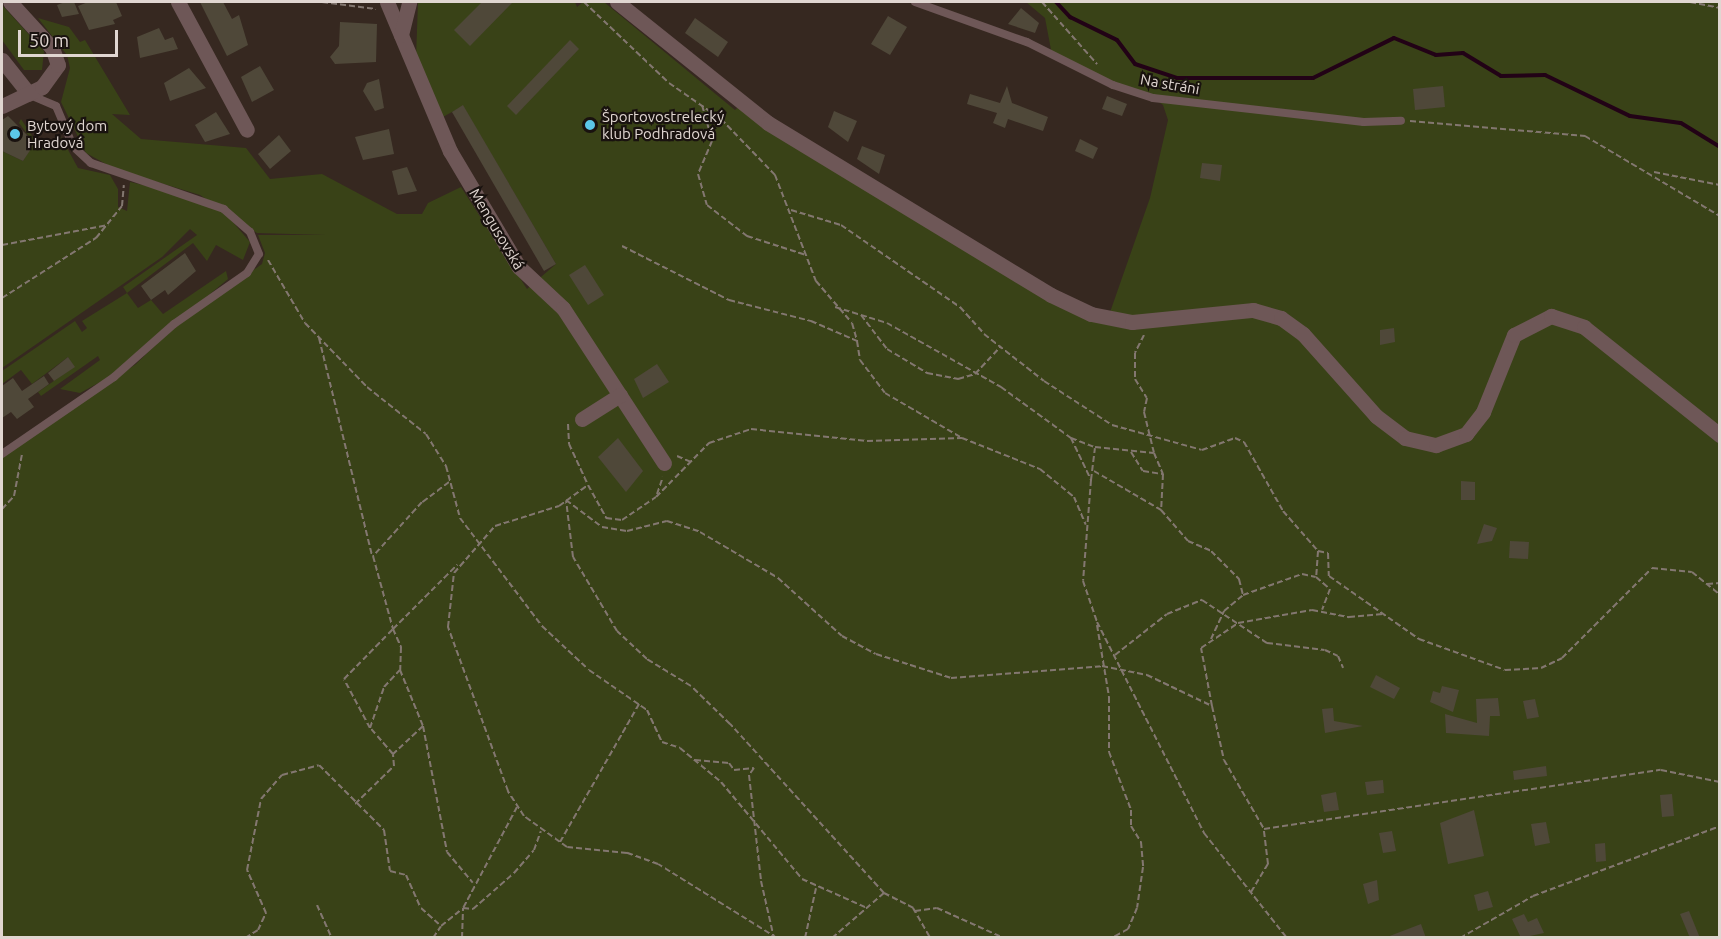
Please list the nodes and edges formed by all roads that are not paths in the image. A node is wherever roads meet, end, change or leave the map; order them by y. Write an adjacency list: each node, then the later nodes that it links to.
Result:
1 (10, 2): 9 (street)
2 (178, 2): 12 (street)
3 (409, 2): 7 (street)
4 (617, 2): 15 (street)
5 (915, 2): 11 (lane, Na stráni)
6 (389, 6): 7 (street, Mengusovská)
7 (401, 35): 13 (street, Mengusovská)
8 (2, 60): 9 (street)
9 (29, 94): 10 (street); 16 (lane)
10 (2, 106)
11 (1401, 121)
12 (247, 130)
13 (620, 395): 14 (street); 17 (street, Mengusovská)
14 (585, 417)
15 (1719, 435)
16 (2, 454)
17 (667, 462)

